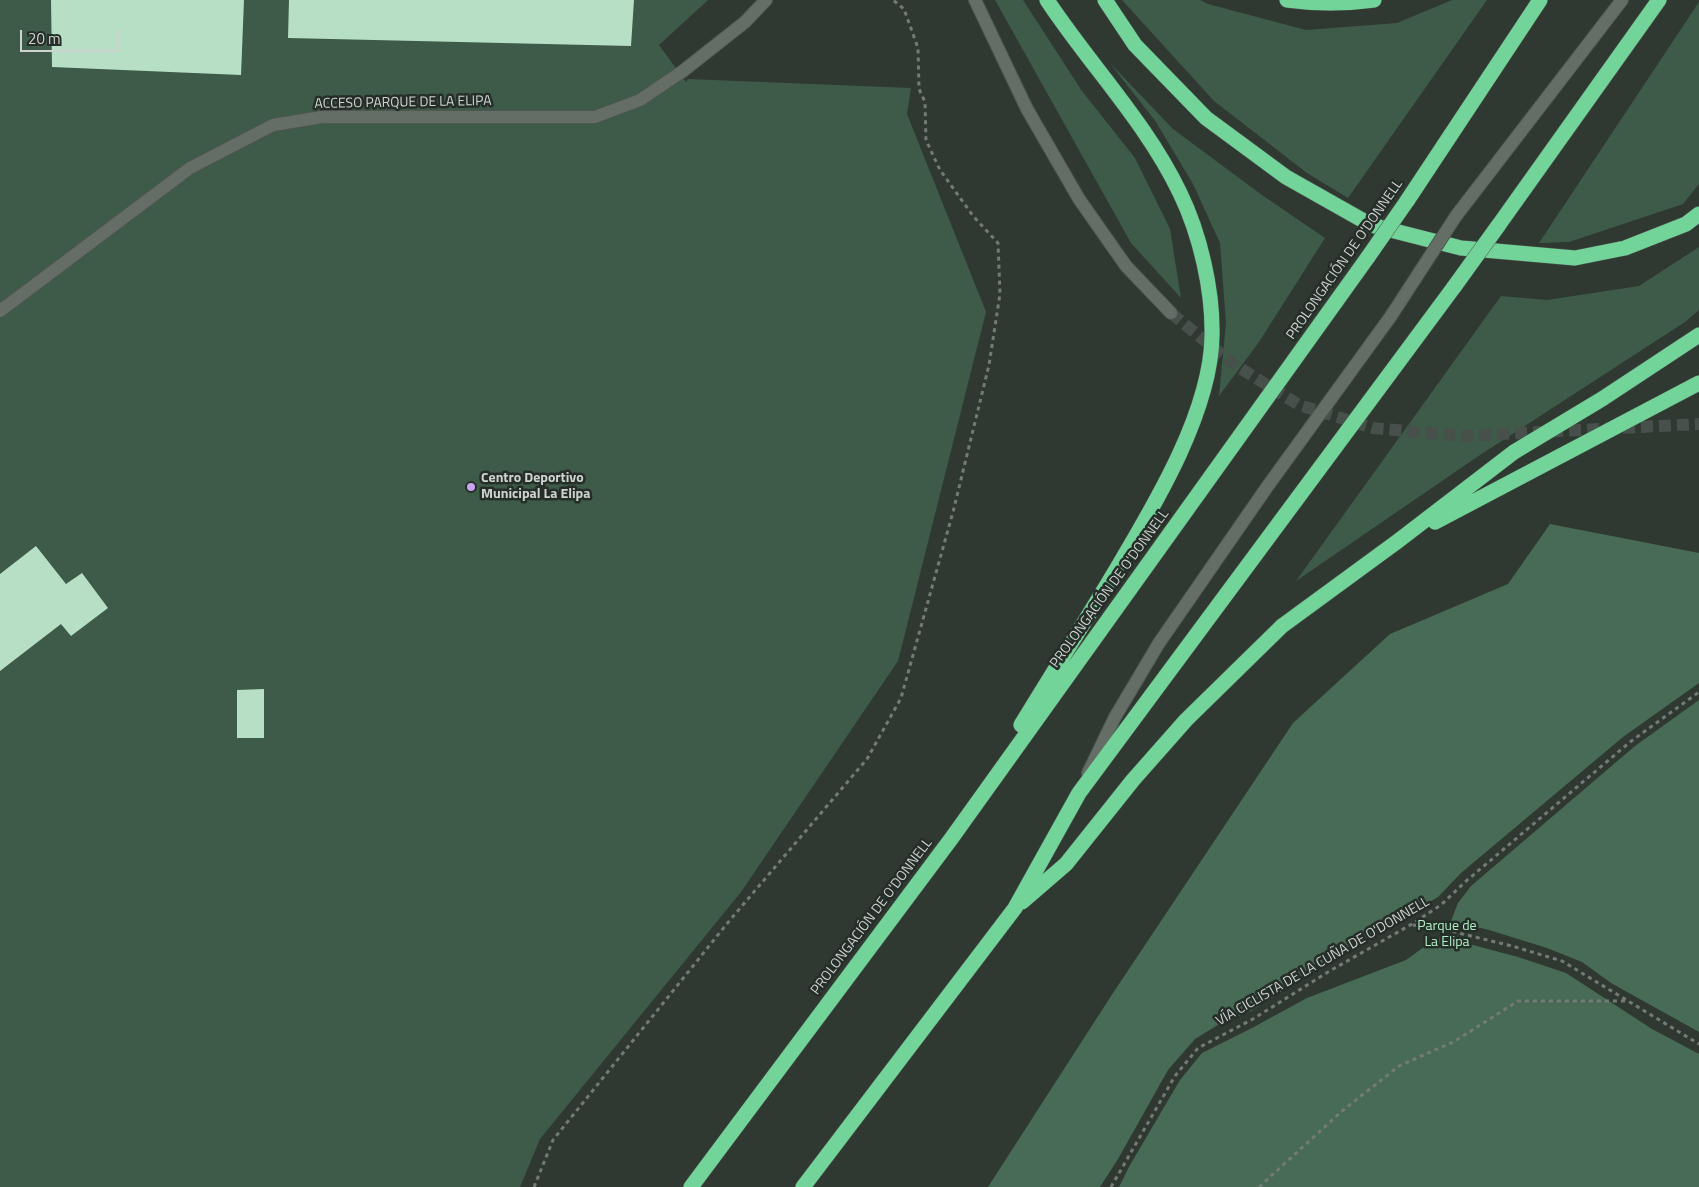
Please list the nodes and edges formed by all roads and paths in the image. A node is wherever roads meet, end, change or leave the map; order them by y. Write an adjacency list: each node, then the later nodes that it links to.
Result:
1 (766, 0): 12 (street, ACCESO PARQUE DE LA ELIPA)
2 (893, 0): 24 (path)
3 (975, 0): 13 (street)
4 (1047, 0): 19 (highway)
5 (1105, 0): 11 (highway)
6 (1287, 0): 7 (highway)
7 (1374, 0)
8 (1540, 0): 19 (highway, PROLONGACIÓN DE O'DONNELL, bridge)
9 (1622, 0): 18 (street, bridge)
10 (1658, 0): 18 (highway, bridge)
11 (1699, 214)
12 (0, 311)
13 (1171, 313)
14 (1699, 335): 16 (highway)
15 (1699, 383): 16 (highway)
16 (1398, 541): 20 (highway)
17 (1699, 692): 21 (path, VÍA CICLISTA DE LA CUÑA DE O'DONNELL)
18 (1078, 793): 20 (highway)
19 (951, 839): 25 (highway, PROLONGACIÓN DE O'DONNELL)
20 (1015, 908): 26 (highway)
21 (1412, 924): 22 (path); 27 (path, VÍA CICLISTA DE LA CUÑA DE O'DONNELL)
22 (1628, 1001): 23 (path); 28 (path)
23 (1699, 1044)
24 (534, 1187)
25 (691, 1187)
26 (803, 1187)
27 (1111, 1187)
28 (1259, 1187)

